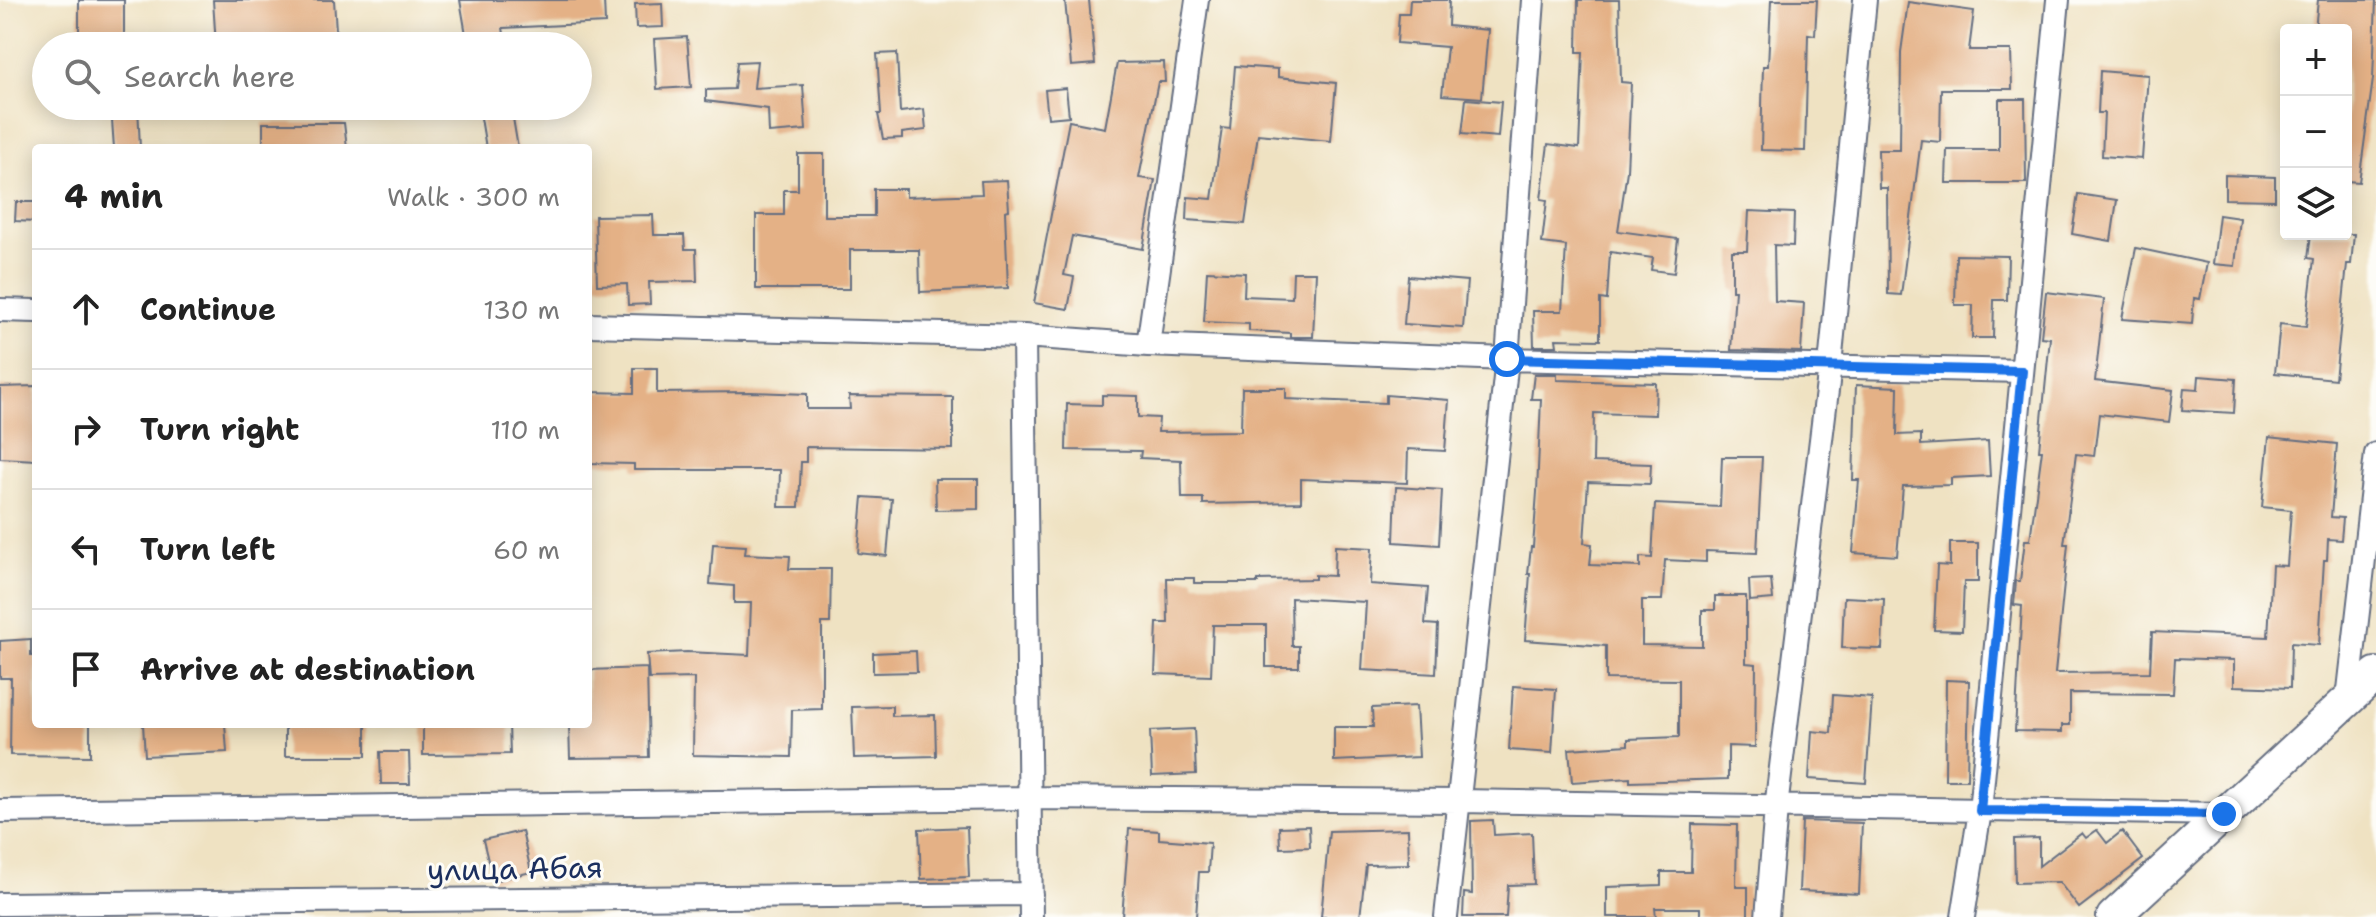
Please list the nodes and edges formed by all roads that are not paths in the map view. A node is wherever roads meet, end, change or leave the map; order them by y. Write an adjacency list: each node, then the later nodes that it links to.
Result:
1 (1197, 0): 9 (street)
2 (1533, 0): 10 (street)
3 (1865, 0): 11 (street)
4 (2058, 0): 12 (street)
5 (0, 310): 6 (street)
6 (32, 311)
7 (592, 325): 8 (street)
8 (1024, 336): 9 (street); 16 (street)
9 (1148, 345): 10 (street)
10 (1507, 359): 11 (street); 17 (street)
11 (1830, 366): 12 (street); 18 (street)
12 (2022, 371): 20 (street)
13 (2376, 454): 15 (street)
14 (2376, 674): 15 (main road)
15 (2348, 699): 21 (main road)
16 (1028, 798): 17 (street); 19 (street); 22 (street)
17 (1459, 801): 18 (street); 25 (street)
18 (1776, 808): 20 (street); 26 (street)
19 (0, 811)
20 (1980, 811): 21 (street); 27 (street)
21 (2224, 814): 28 (main road)
22 (1031, 894): 23 (street, улица Абая); 24 (street)
23 (0, 904)
24 (1031, 917)
25 (1446, 917)
26 (1767, 917)
27 (1963, 917)
28 (2113, 917)

